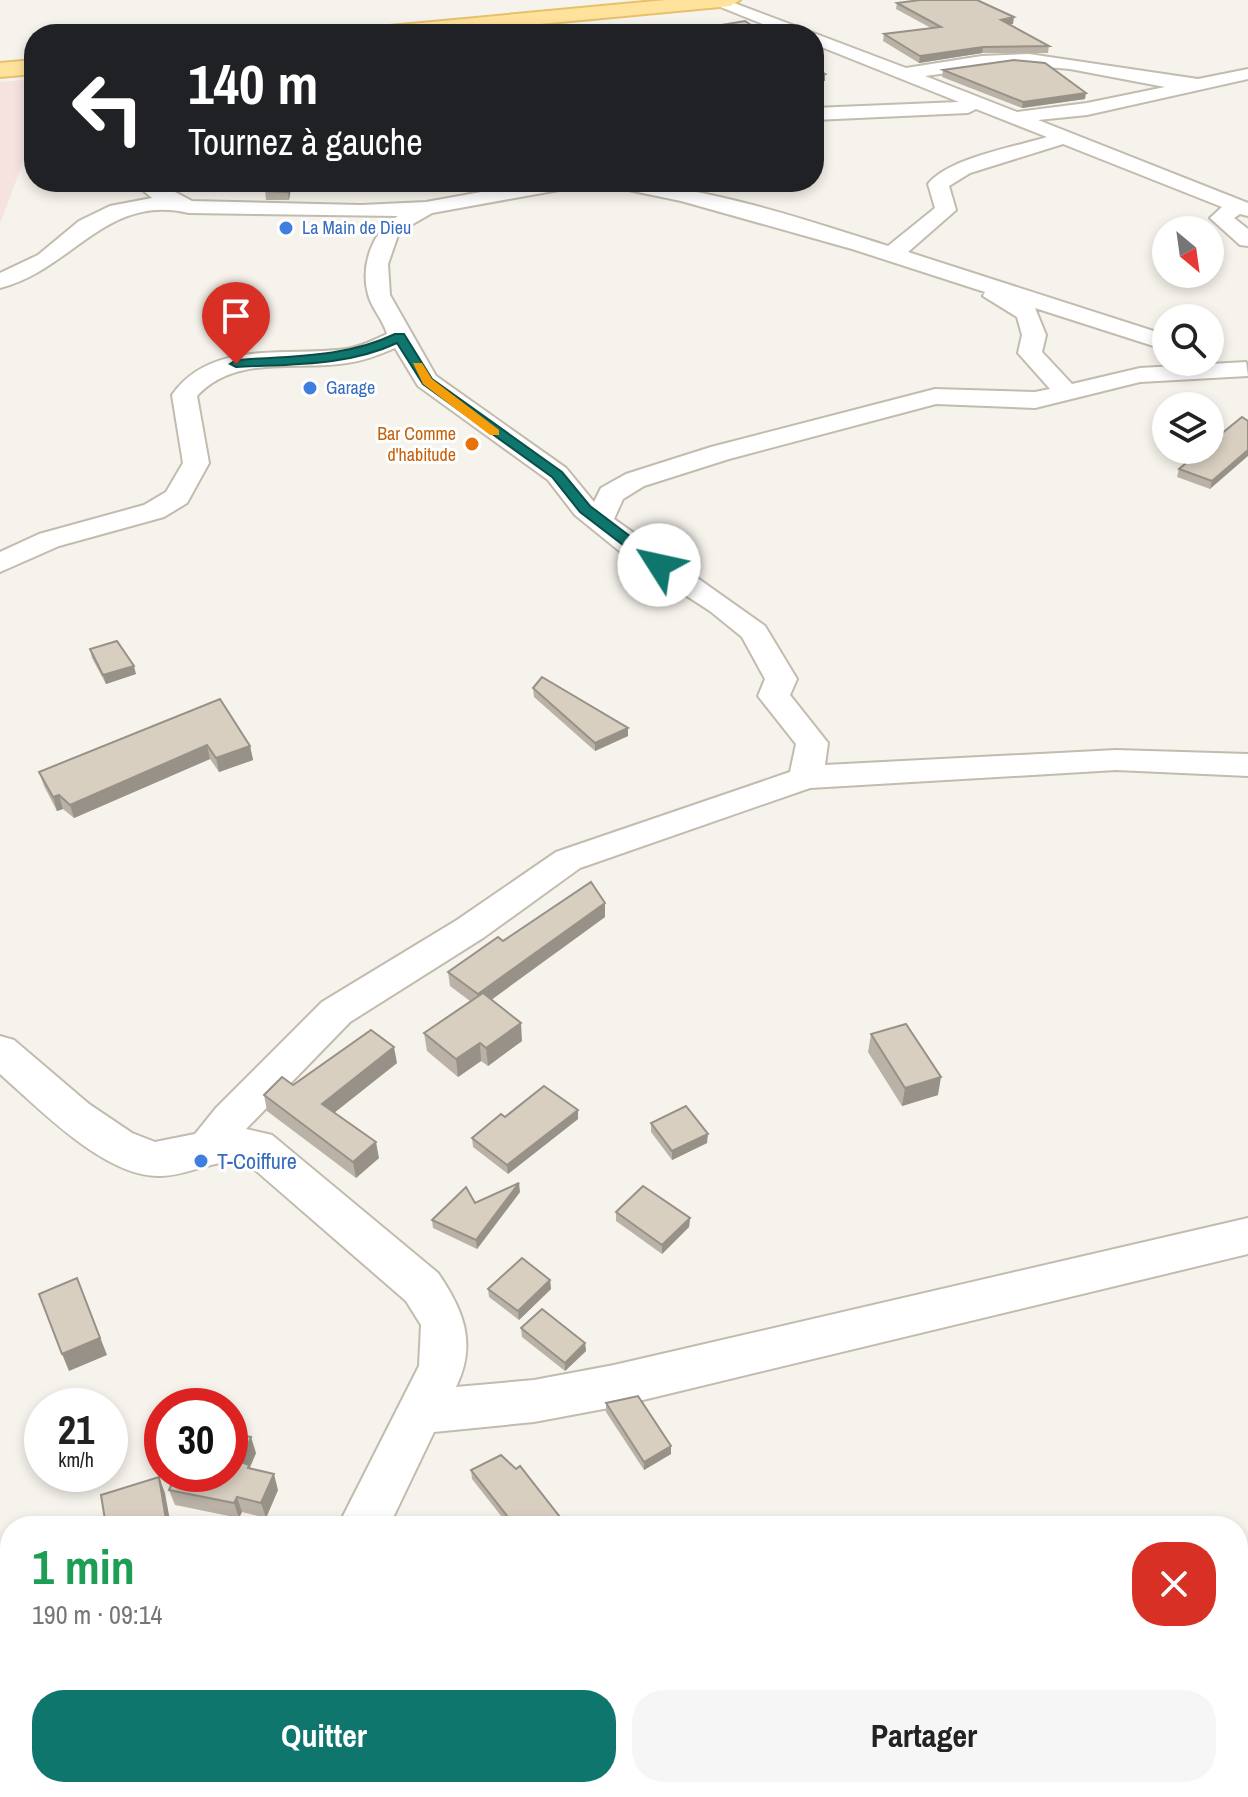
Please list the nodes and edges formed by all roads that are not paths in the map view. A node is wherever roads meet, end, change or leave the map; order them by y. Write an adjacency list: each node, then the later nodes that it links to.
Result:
1 (718, 1): 2 (main road); 3 (street)
2 (474, 24)
3 (778, 24)
4 (824, 42): 7 (street)
5 (24, 68): 6 (main road)
6 (0, 70)
7 (905, 74): 9 (street); 10 (street)
8 (1248, 74): 9 (street)
9 (1195, 84): 12 (street)
10 (987, 107): 11 (street); 12 (street)
11 (824, 114)
12 (1016, 118): 13 (street)
13 (1061, 136): 19 (street); 23 (street)
14 (160, 192): 17 (street)
15 (515, 192): 18 (street)
16 (668, 192): 23 (street)
17 (175, 201): 20 (street); 24 (street)
18 (426, 208): 20 (street); 21 (street)
19 (1242, 208): 22 (street)
20 (361, 211): 21 (street)
21 (390, 229): 26 (street)
22 (1248, 240)
23 (892, 254): 25 (street)
24 (0, 281)
25 (987, 284): 27 (street); 30 (street)
26 (400, 337): 31 (street); 32 (street)
27 (1152, 338)
28 (1224, 362): 29 (street)
29 (1247, 369): 30 (street)
30 (1068, 394): 31 (street)
31 (599, 521): 34 (street)
32 (0, 563)
33 (1248, 765): 34 (street)
34 (806, 778): 36 (street)
35 (0, 1051): 36 (street)
36 (209, 1146): 38 (street)
37 (1248, 1236): 38 (street)
38 (420, 1412): 39 (street)
39 (368, 1516)

